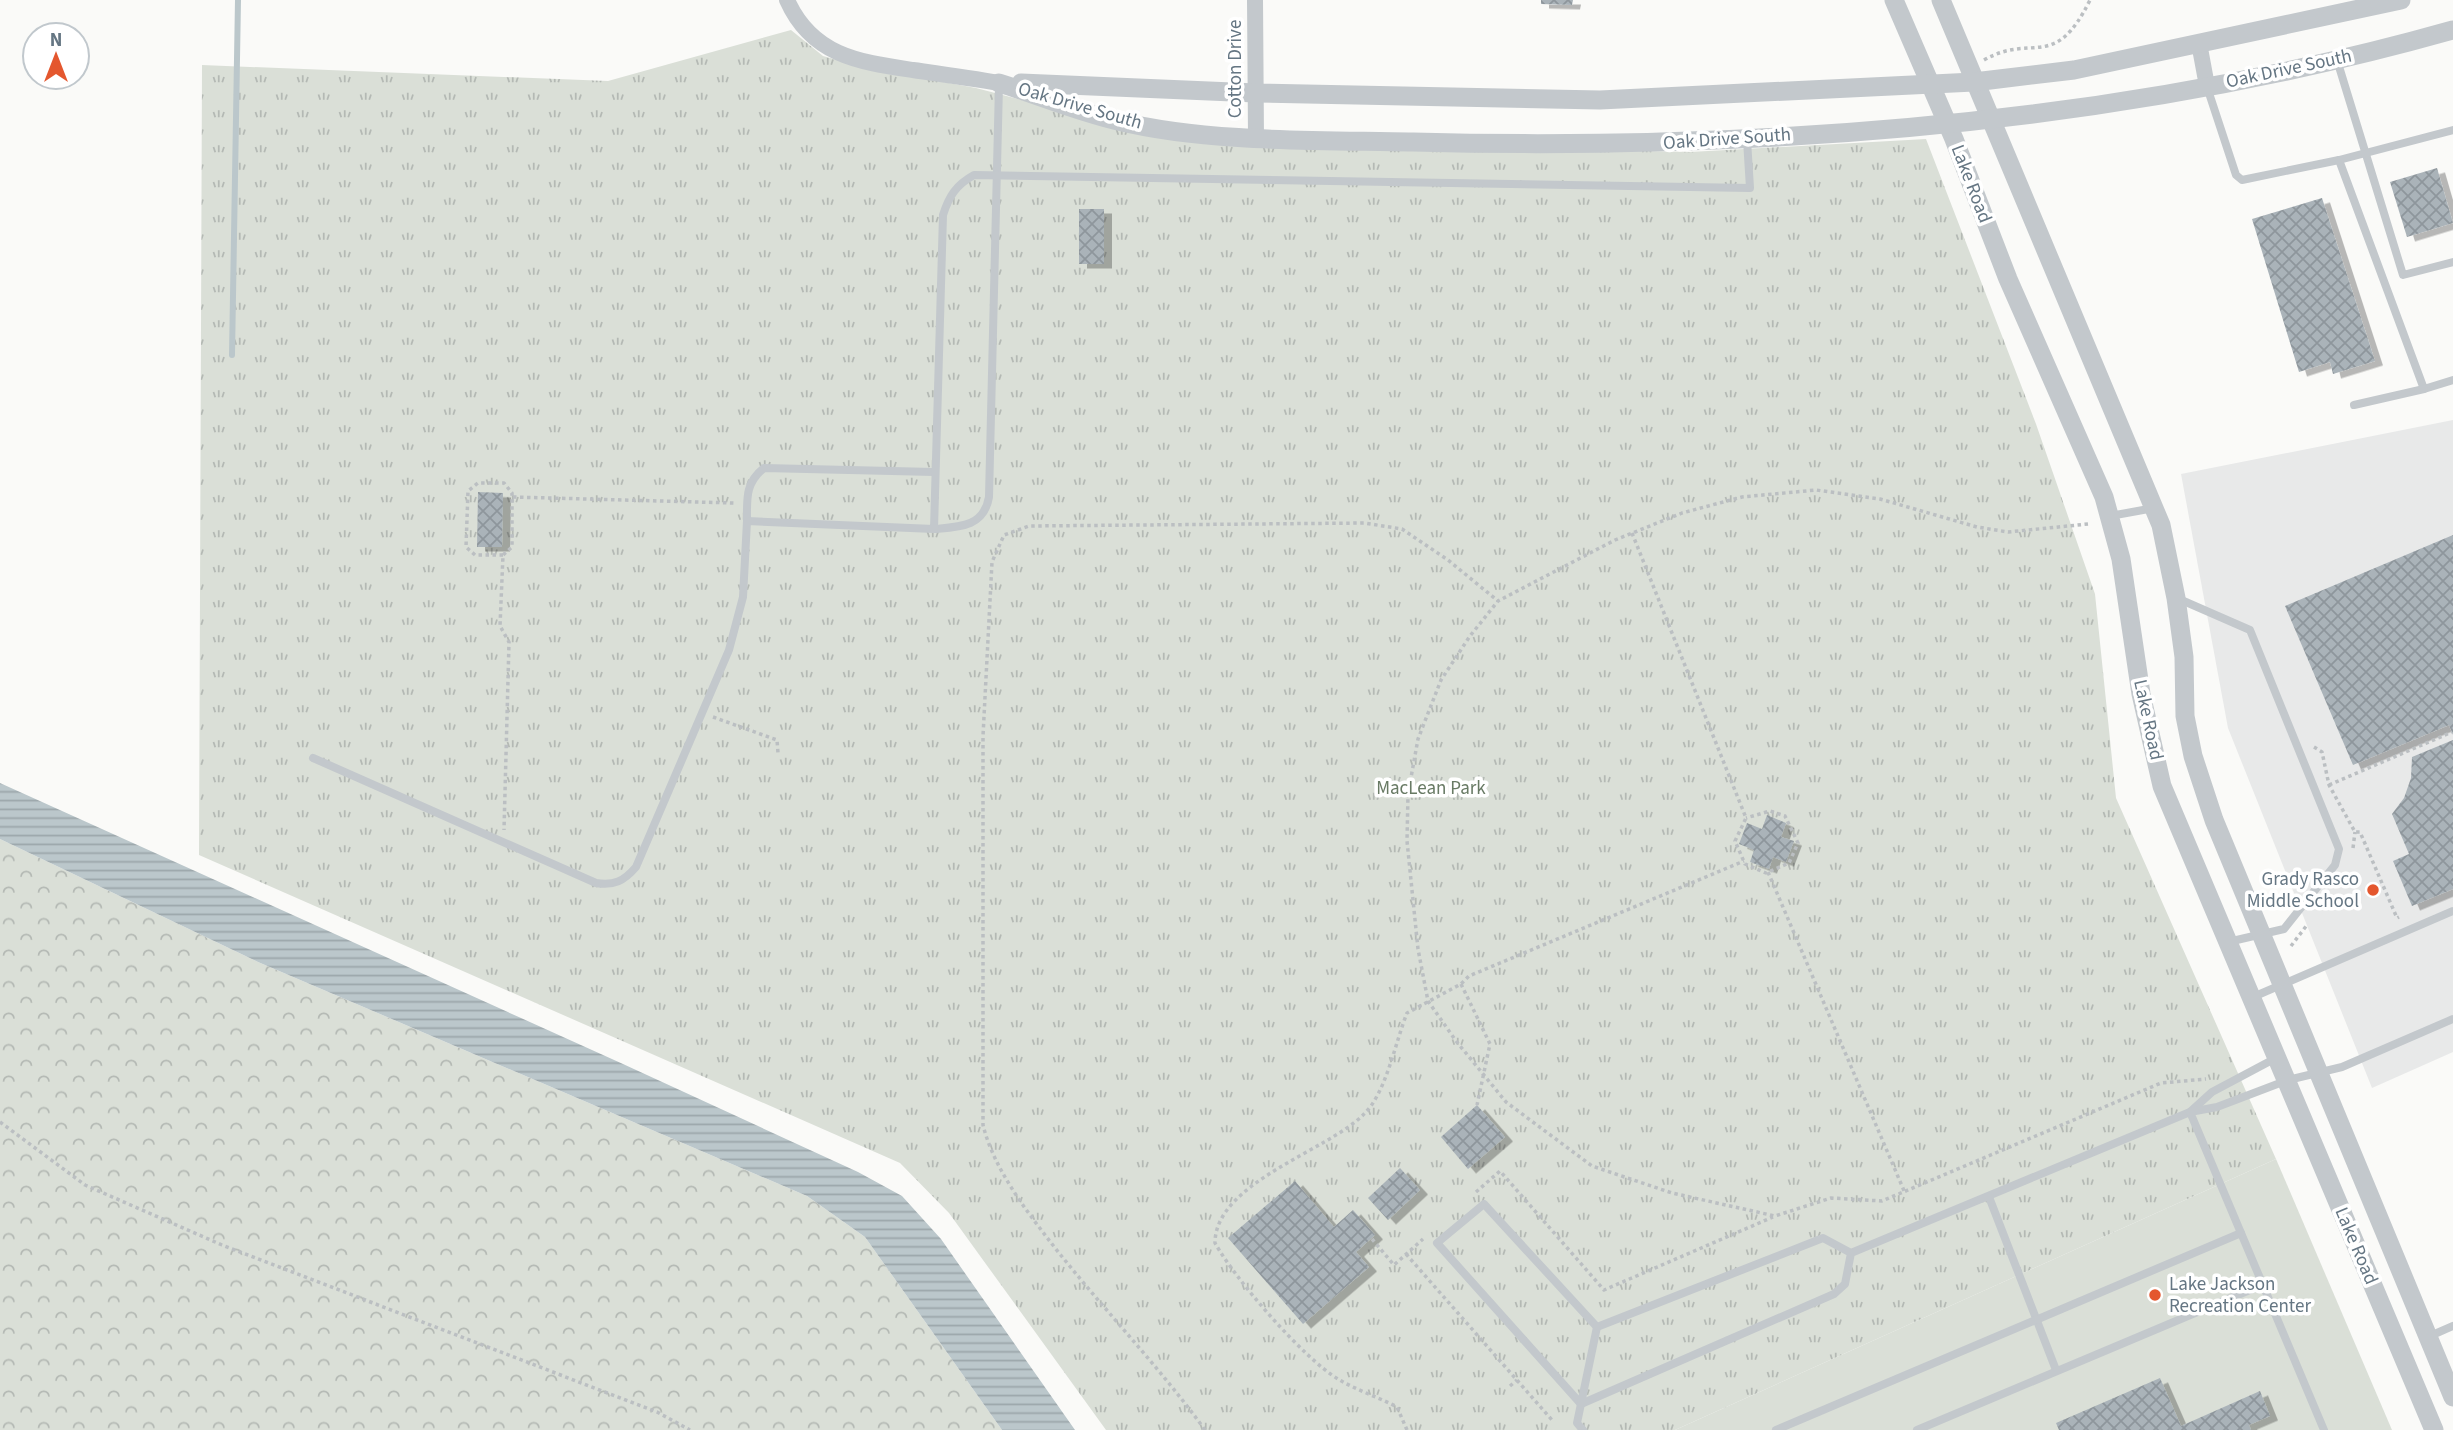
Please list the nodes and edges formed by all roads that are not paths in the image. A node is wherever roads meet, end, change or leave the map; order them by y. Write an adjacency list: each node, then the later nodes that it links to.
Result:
1 (787, 0): 11 (street, Oak Drive South)
2 (1255, 0): 14 (street, Cotton Drive)
3 (1894, 0): 12 (street, Lake Road)
4 (1941, 0): 10 (street, Lake Road)
5 (2401, 0): 6 (street, Oak Drive South)
6 (2343, 7): 8 (street, Oak Drive South)
7 (2453, 30): 9 (street, Oak Drive South)
8 (2199, 43): 10 (street, Oak Drive South); 13 (street)
9 (2337, 60): 13 (street, Oak Drive South); 20 (lane)
10 (1974, 82): 12 (street, Oak Drive South); 15 (street, Lake Road)
11 (999, 83): 14 (street, Oak Drive South); 18 (street, Oak Drive South); 22 (lane)
12 (1931, 84): 14 (street, Oak Drive South); 16 (street, Lake Road)
13 (2207, 86): 15 (street, Oak Drive South); 21 (lane)
14 (1256, 93): 18 (street, Cotton Drive)
15 (1990, 119): 16 (street, Oak Drive South); 28 (street, Lake Road)
16 (1946, 124): 19 (street, Oak Drive South); 29 (street, Lake Road)
17 (2453, 130): 20 (lane)
18 (1256, 137): 19 (street, Oak Drive South)
19 (1747, 137): 22 (lane)
20 (2364, 154): 21 (lane); 23 (lane)
21 (2339, 160): 25 (lane)
22 (995, 177): 27 (lane); 31 (lane)
23 (2453, 262)
24 (2453, 380): 25 (lane)
25 (2424, 389): 26 (lane)
26 (2354, 405)
27 (934, 472): 30 (lane); 31 (lane)
28 (2154, 508): 29 (lane); 32 (street, Lake Road)
29 (2110, 516): 36 (street, Lake Road)
30 (747, 521): 31 (lane); 33 (lane)
31 (934, 529)
32 (2176, 598): 35 (street, Lake Road); 35 (lane)
33 (313, 758)
34 (2453, 911): 37 (lane)
35 (2261, 934): 36 (lane); 37 (street, Lake Road)
36 (2228, 942): 38 (street, Lake Road)
37 (2282, 984): 38 (lane); 41 (street, Lake Road)
38 (2251, 998): 40 (street, Lake Road)
39 (2453, 1019): 41 (lane)
40 (2276, 1058): 42 (street, Lake Road); 43 (lane)
41 (2318, 1074): 42 (lane); 51 (street, Lake Road)
42 (2288, 1080): 43 (lane); 59 (street, Lake Road)
43 (2190, 1112): 44 (lane); 45 (lane)
44 (1989, 1197): 46 (lane); 48 (lane)
45 (2241, 1233): 47 (lane); 48 (lane)
46 (1851, 1253): 50 (lane); 54 (lane)
47 (2264, 1284): 52 (lane); 58 (lane)
48 (2036, 1319): 52 (lane); 56 (lane)
49 (2453, 1326): 51 (lane)
50 (1597, 1327): 54 (lane); 54 (lane)
51 (2428, 1336): 53 (street, Lake Road)
52 (2056, 1370): 57 (lane)
53 (2453, 1396)
54 (1581, 1404): 55 (lane)
55 (1583, 1430)
56 (1776, 1430)
57 (1917, 1430)
58 (2324, 1430)
59 (2434, 1430)

